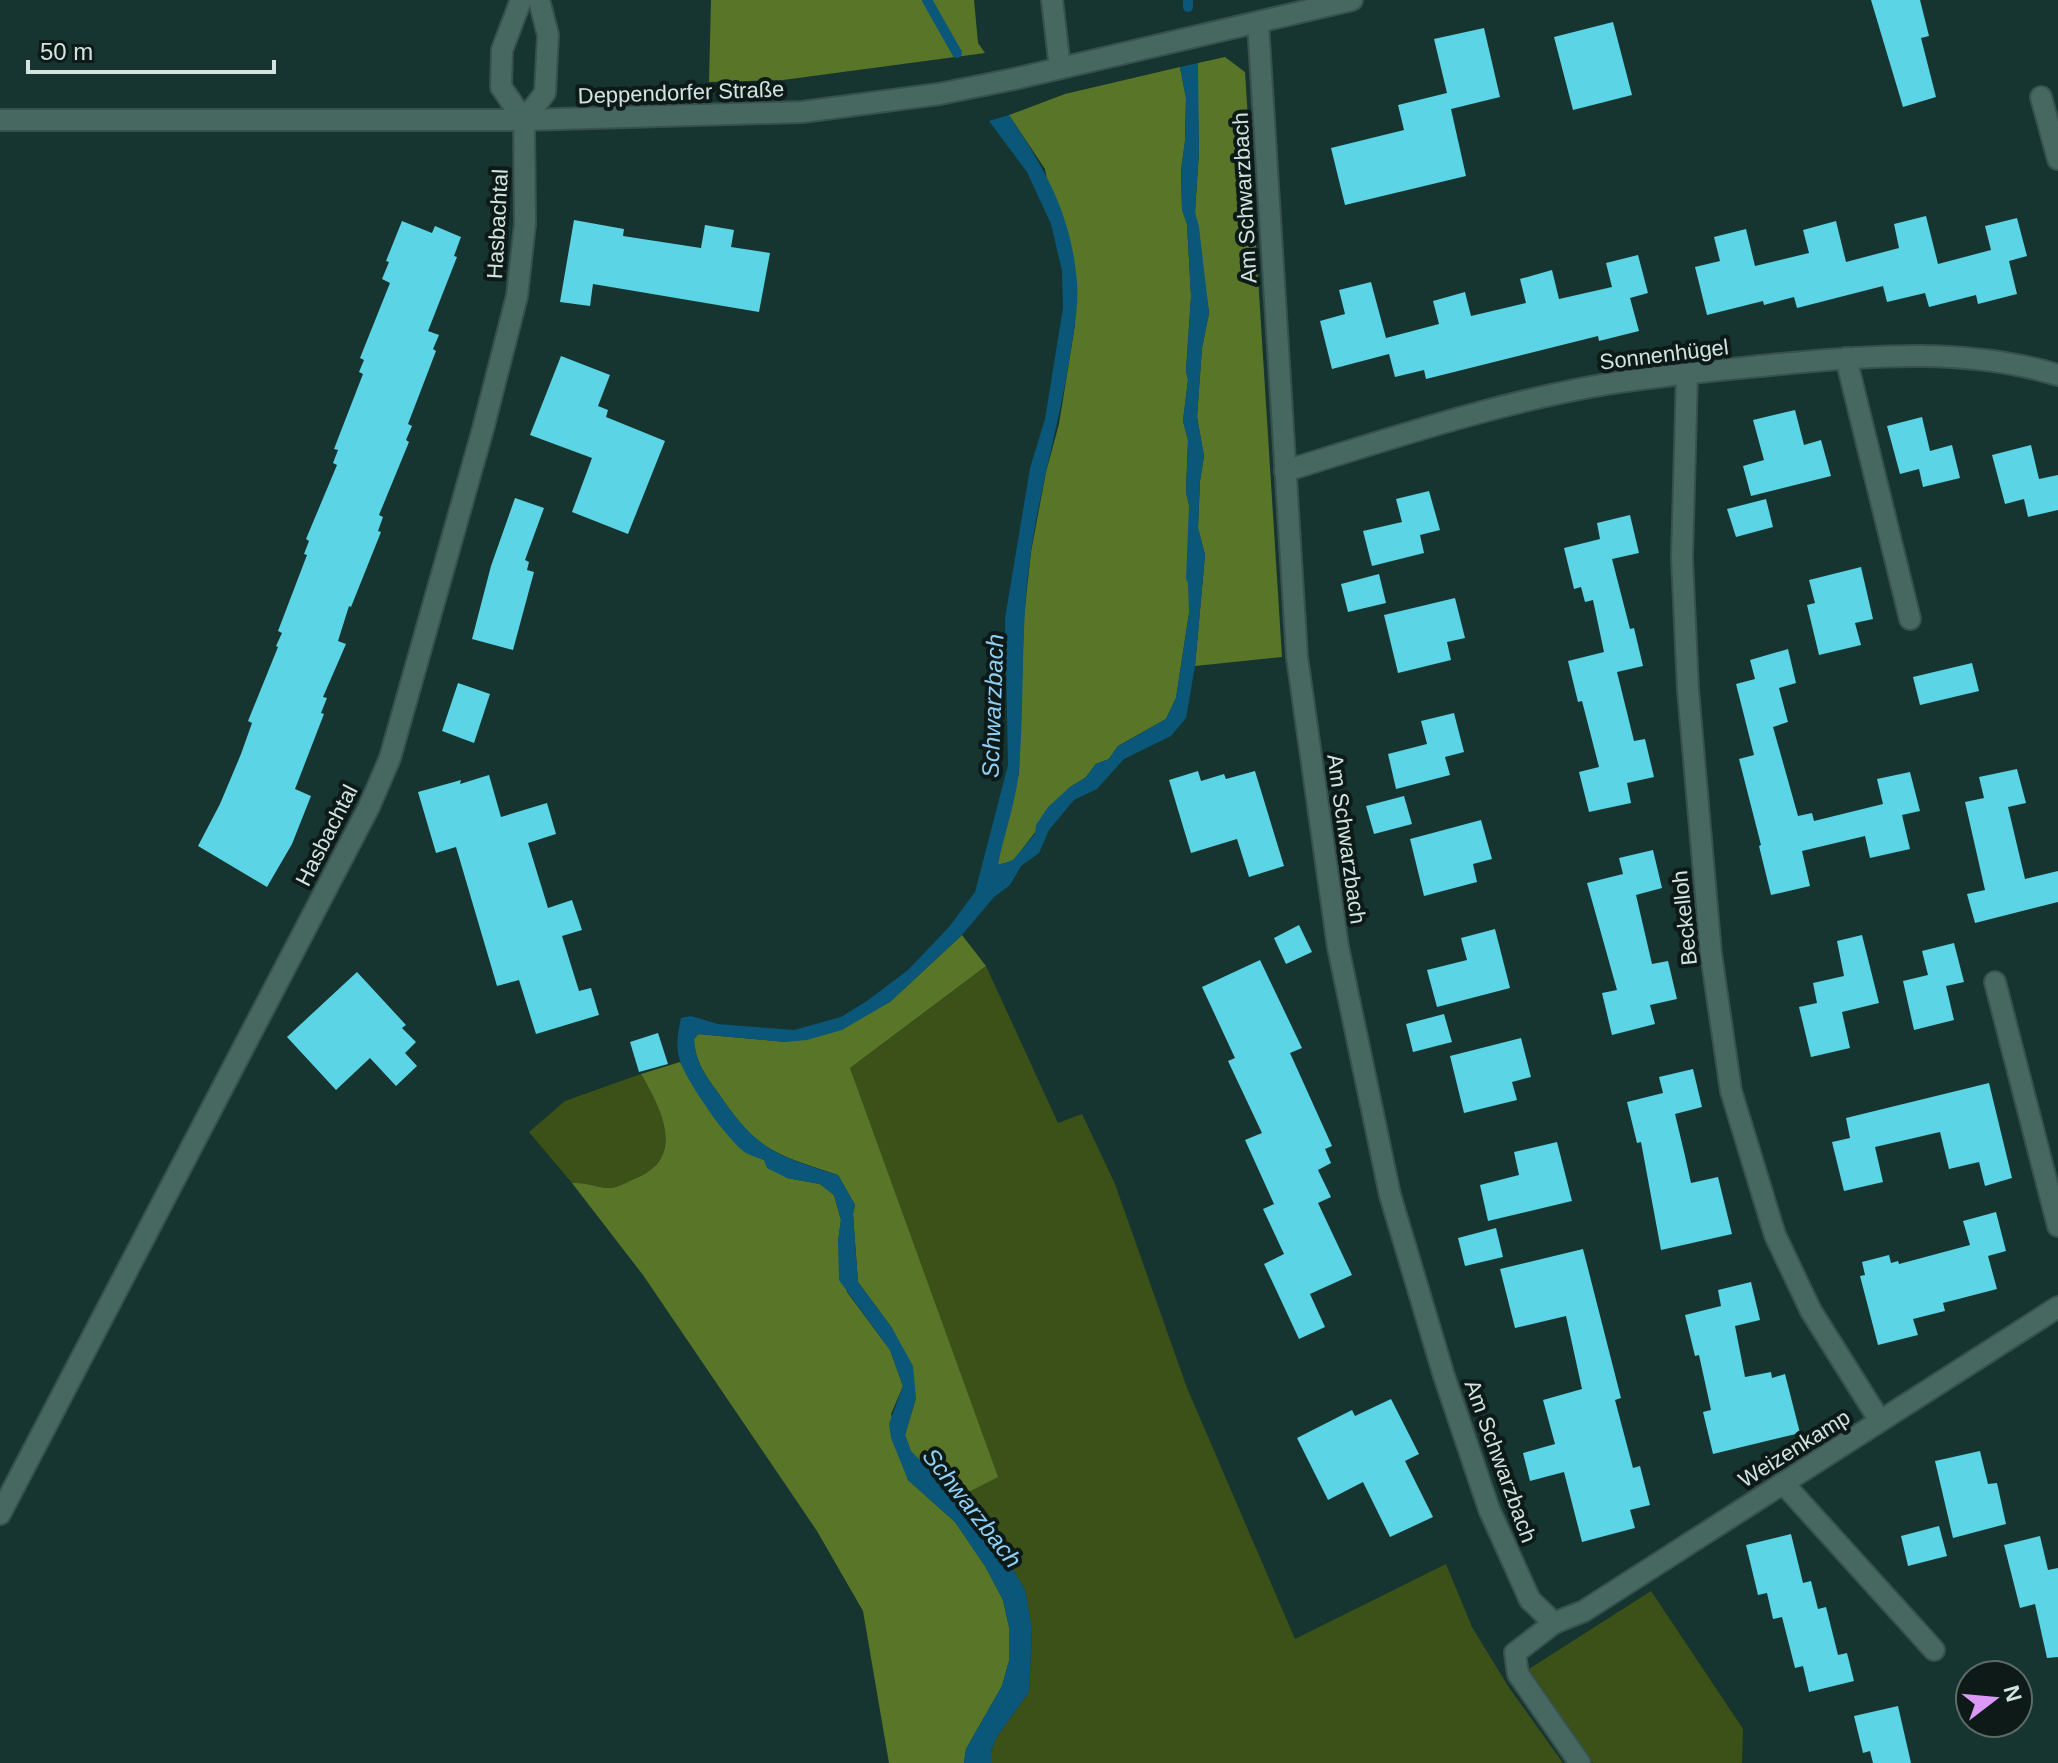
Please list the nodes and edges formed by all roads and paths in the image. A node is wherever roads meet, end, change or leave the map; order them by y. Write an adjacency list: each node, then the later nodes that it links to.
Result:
1 (521, 0): 9 (street)
2 (539, 0): 9 (street)
3 (1052, 0): 6 (street)
4 (1352, 0): 5 (street, Deppendorfer Straße)
5 (1258, 23): 6 (street, Deppendorfer Straße); 14 (street, Am Schwarzbach)
6 (1060, 68): 9 (street, Deppendorfer Straße)
7 (2041, 97): 10 (street)
8 (0, 120): 9 (street, Deppendorfer Straße)
9 (524, 120): 21 (street, Hasbachtal)
10 (2058, 159)
11 (1846, 358): 12 (street, Sonnenhügel); 13 (street, Sonnenhügel); 15 (street)
12 (1687, 374): 14 (street, Sonnenhügel); 19 (street, Beckelloh)
13 (2058, 375)
14 (1285, 471): 22 (street, Am Schwarzbach)
15 (1910, 619)
16 (1995, 982): 17 (street)
17 (2058, 1226)
18 (2058, 1307): 19 (street, Weizenkamp)
19 (1880, 1421): 20 (street, Weizenkamp)
20 (1783, 1483): 22 (street, Weizenkamp); 23 (street)
21 (0, 1514)
22 (1554, 1623): 24 (street, Weizenkamp)
23 (1934, 1650)
24 (1580, 1763)

